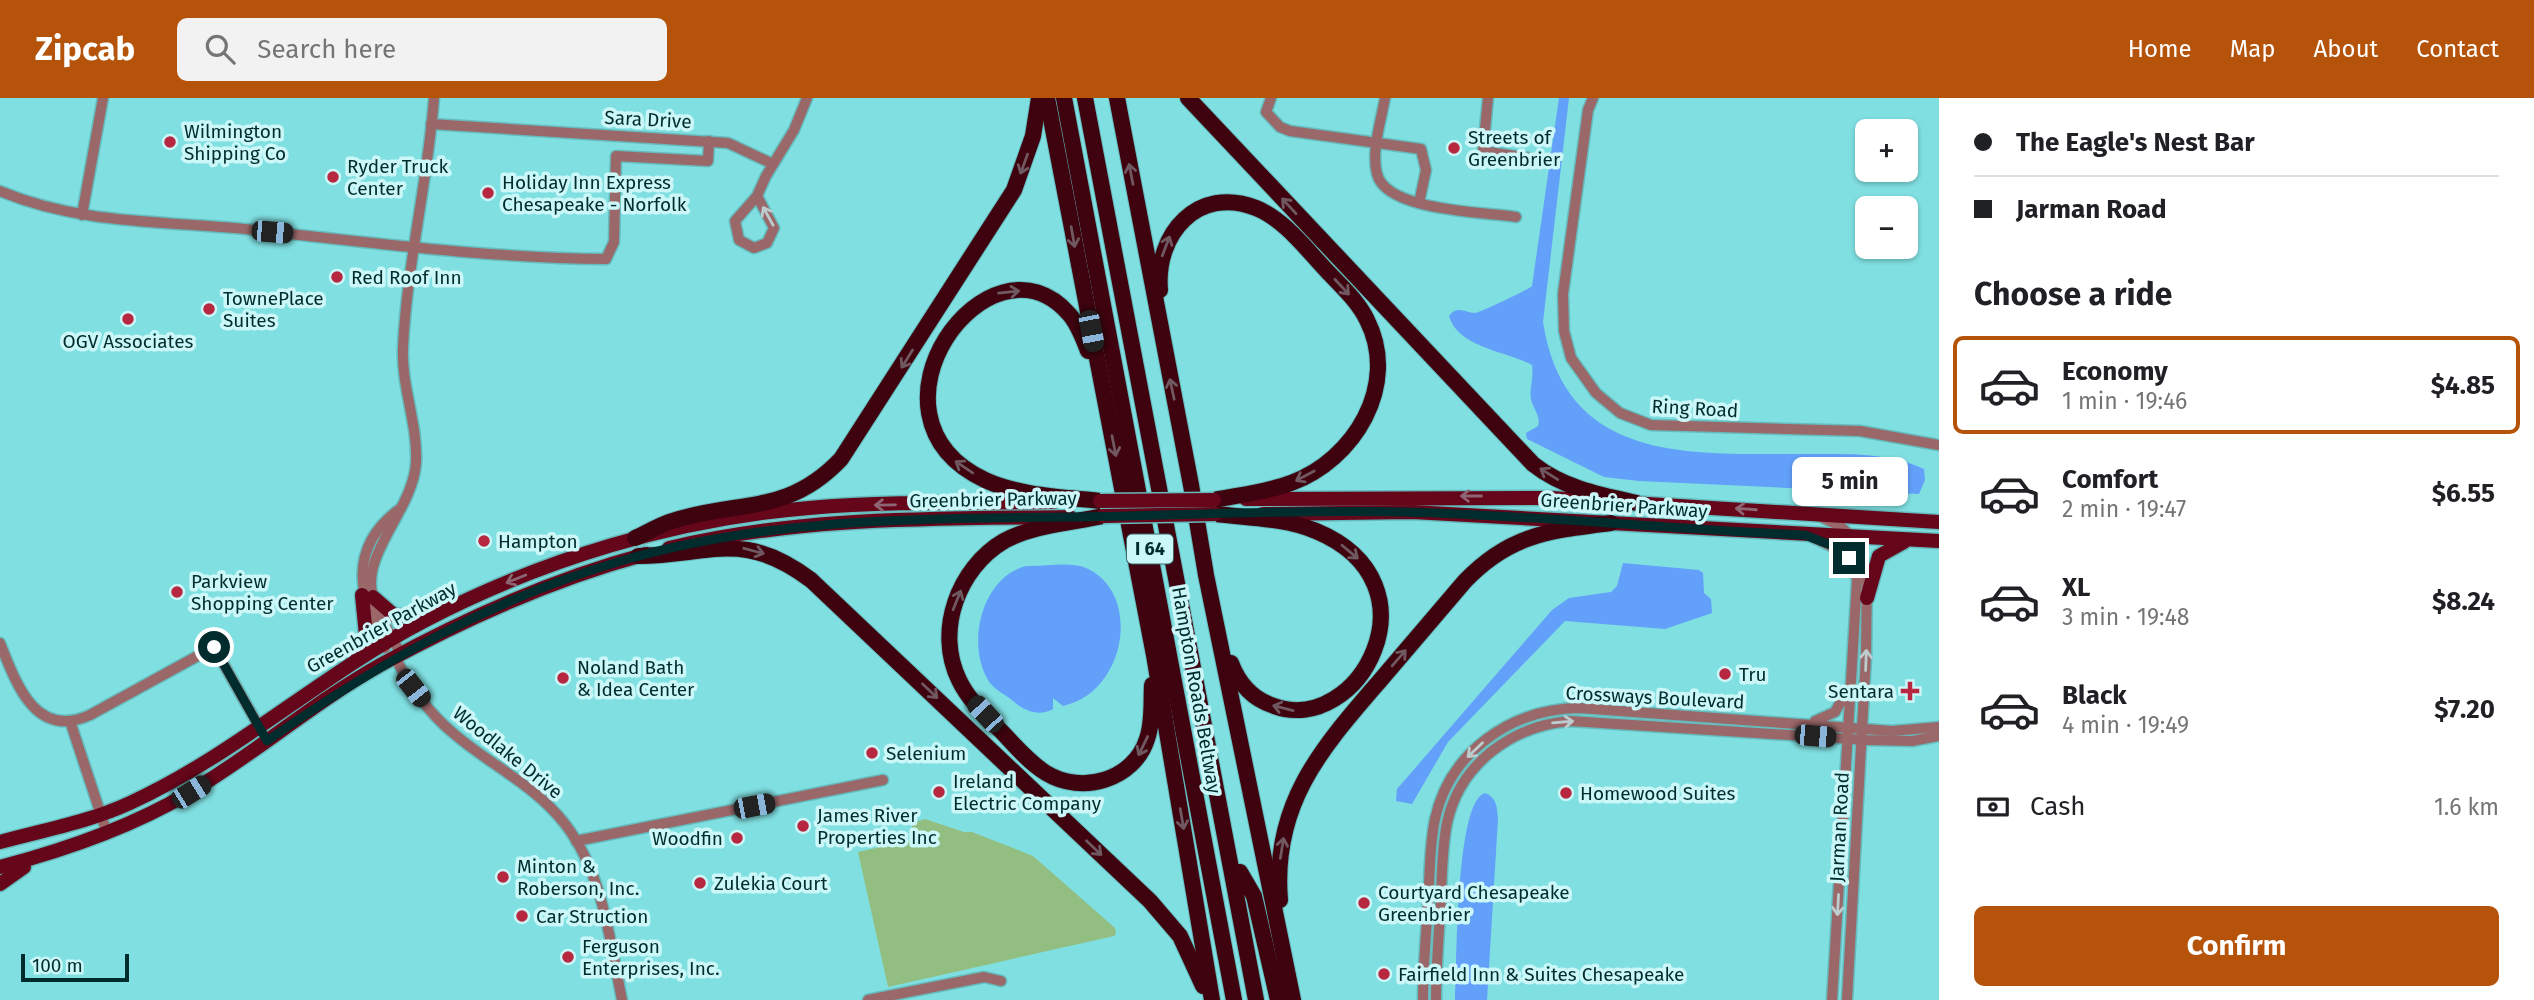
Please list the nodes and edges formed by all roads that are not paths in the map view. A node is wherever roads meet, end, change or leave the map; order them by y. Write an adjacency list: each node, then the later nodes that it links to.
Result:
1 (103, 98): 24 (street)
2 (434, 98): 16 (street, Woodlake Drive)
3 (807, 98): 20 (street)
4 (1039, 98): 37 (highway, one-way to 37)
5 (1047, 98): 28 (highway, one-way to 28)
6 (1064, 98): 76 (highway, Hampton Roads Beltway / I 64)
7 (1074, 98): 77 (highway)
8 (1085, 98): 78 (highway)
9 (1096, 98): 69 (highway, Hampton Roads Beltway / I 64)
10 (1117, 98): 27 (highway, one-way to 10)
11 (1188, 98): 30 (highway, one-way to 11)
12 (1271, 98): 18 (street)
13 (1385, 98): 18 (street)
14 (1488, 98): 19 (street)
15 (1593, 98): 29 (street, Ring Road)
16 (431, 124): 17 (street, Sara Drive); 26 (street, Woodlake Drive)
17 (709, 141): 20 (street, Sara Drive); 26 (street)
18 (1378, 141): 23 (street); 23 (street)
19 (1529, 158)
20 (773, 164): 22 (street)
21 (0, 191): 24 (street)
22 (757, 196): 22 (street, one-way to 22)
23 (1419, 203): 25 (street)
24 (82, 215): 26 (street)
25 (1516, 216)
26 (414, 249): 43 (street, Woodlake Drive)
27 (1166, 362): 31 (highway, one-way to 31); 42 (highway, one-way to 27)
28 (1100, 379): 32 (highway, one-way to 28); 48 (highway, one-way to 48)
29 (1939, 445)
30 (1637, 503): 31 (main road, Greenbrier Parkway, one-way to 31); 33 (main road, Greenbrier Parkway, one-way to 30)
31 (1215, 507): 32 (main road, Greenbrier Parkway, bridge); 35 (main road, Greenbrier Parkway); 42 (highway, one-way to 42)
32 (1101, 509): 37 (main road, Greenbrier Parkway, one-way to 37); 41 (main road, Greenbrier Parkway); 48 (highway, one-way to 32)
33 (1814, 514): 34 (main road, Greenbrier Parkway); 38 (street)
34 (1939, 522)
35 (1611, 523): 36 (main road, Greenbrier Parkway); 71 (highway, one-way to 35)
36 (1805, 535): 38 (main road, Greenbrier Parkway); 51 (street, Jarman Road)
37 (635, 538): 45 (main road, Greenbrier Parkway, one-way to 45)
38 (1853, 538): 39 (main road, Greenbrier Parkway); 44 (street, Jarman Road)
39 (1906, 541): 40 (main road, Greenbrier Parkway); 44 (main road)
40 (1939, 541)
41 (638, 556): 49 (main road, Greenbrier Parkway); 75 (highway, one-way to 75)
42 (1206, 575): 71 (highway)
43 (367, 596): 45 (main road); 46 (street, Woodlake Drive); 50 (main road)
44 (1867, 598): 57 (street, Jarman Road, one-way to 44)
45 (439, 614): 46 (main road, Greenbrier Parkway)
46 (387, 641): 49 (street, Woodlake Drive); 50 (main road, Greenbrier Parkway)
47 (1, 650): 52 (street)
48 (1154, 655): 75 (highway, one-way to 75)
49 (396, 657): 59 (main road, Greenbrier Parkway); 65 (street, Woodlake Drive)
50 (355, 661): 54 (main road, Greenbrier Parkway)
51 (1850, 685): 53 (street); 56 (street, Jarman Road)
52 (70, 721): 54 (street); 61 (street)
53 (1802, 723): 56 (street, Crossways Boulevard); 82 (street, Crossways Boulevard, one-way to 82)
54 (258, 725): 59 (street); 61 (main road, Greenbrier Parkway)
55 (1939, 727): 57 (street, Crossways Boulevard)
56 (1847, 733): 57 (street, Crossways Boulevard); 83 (street, Crossways Boulevard, one-way to 56); 84 (street, Jarman Road, one-way to 84)
57 (1861, 734): 58 (street, Crossways Boulevard); 85 (street, Jarman Road)
58 (1939, 736)
59 (267, 741): 63 (main road, Greenbrier Parkway)
60 (883, 780): 65 (street)
61 (101, 815): 62 (main road, Greenbrier Parkway); 63 (street)
62 (61, 827): 64 (main road); 66 (main road, Greenbrier Parkway)
63 (107, 833): 67 (main road, Greenbrier Parkway)
64 (0, 835)
65 (576, 841): 73 (street, Woodlake Drive)
66 (0, 842)
67 (55, 851): 68 (main road, Greenbrier Parkway); 70 (main road)
68 (0, 867)
69 (1240, 872): 79 (highway, Hampton Roads Beltway / I 64); 80 (highway)
70 (0, 884)
71 (1285, 965): 81 (highway)
72 (1001, 981): 74 (street)
73 (622, 1000)
74 (868, 1000)
75 (1210, 1000)
76 (1234, 1000)
77 (1243, 1000)
78 (1256, 1000)
79 (1264, 1000)
80 (1278, 1000)
81 (1293, 1000)
82 (1423, 1000)
83 (1436, 1000)
84 (1832, 1000)
85 (1847, 1000)

